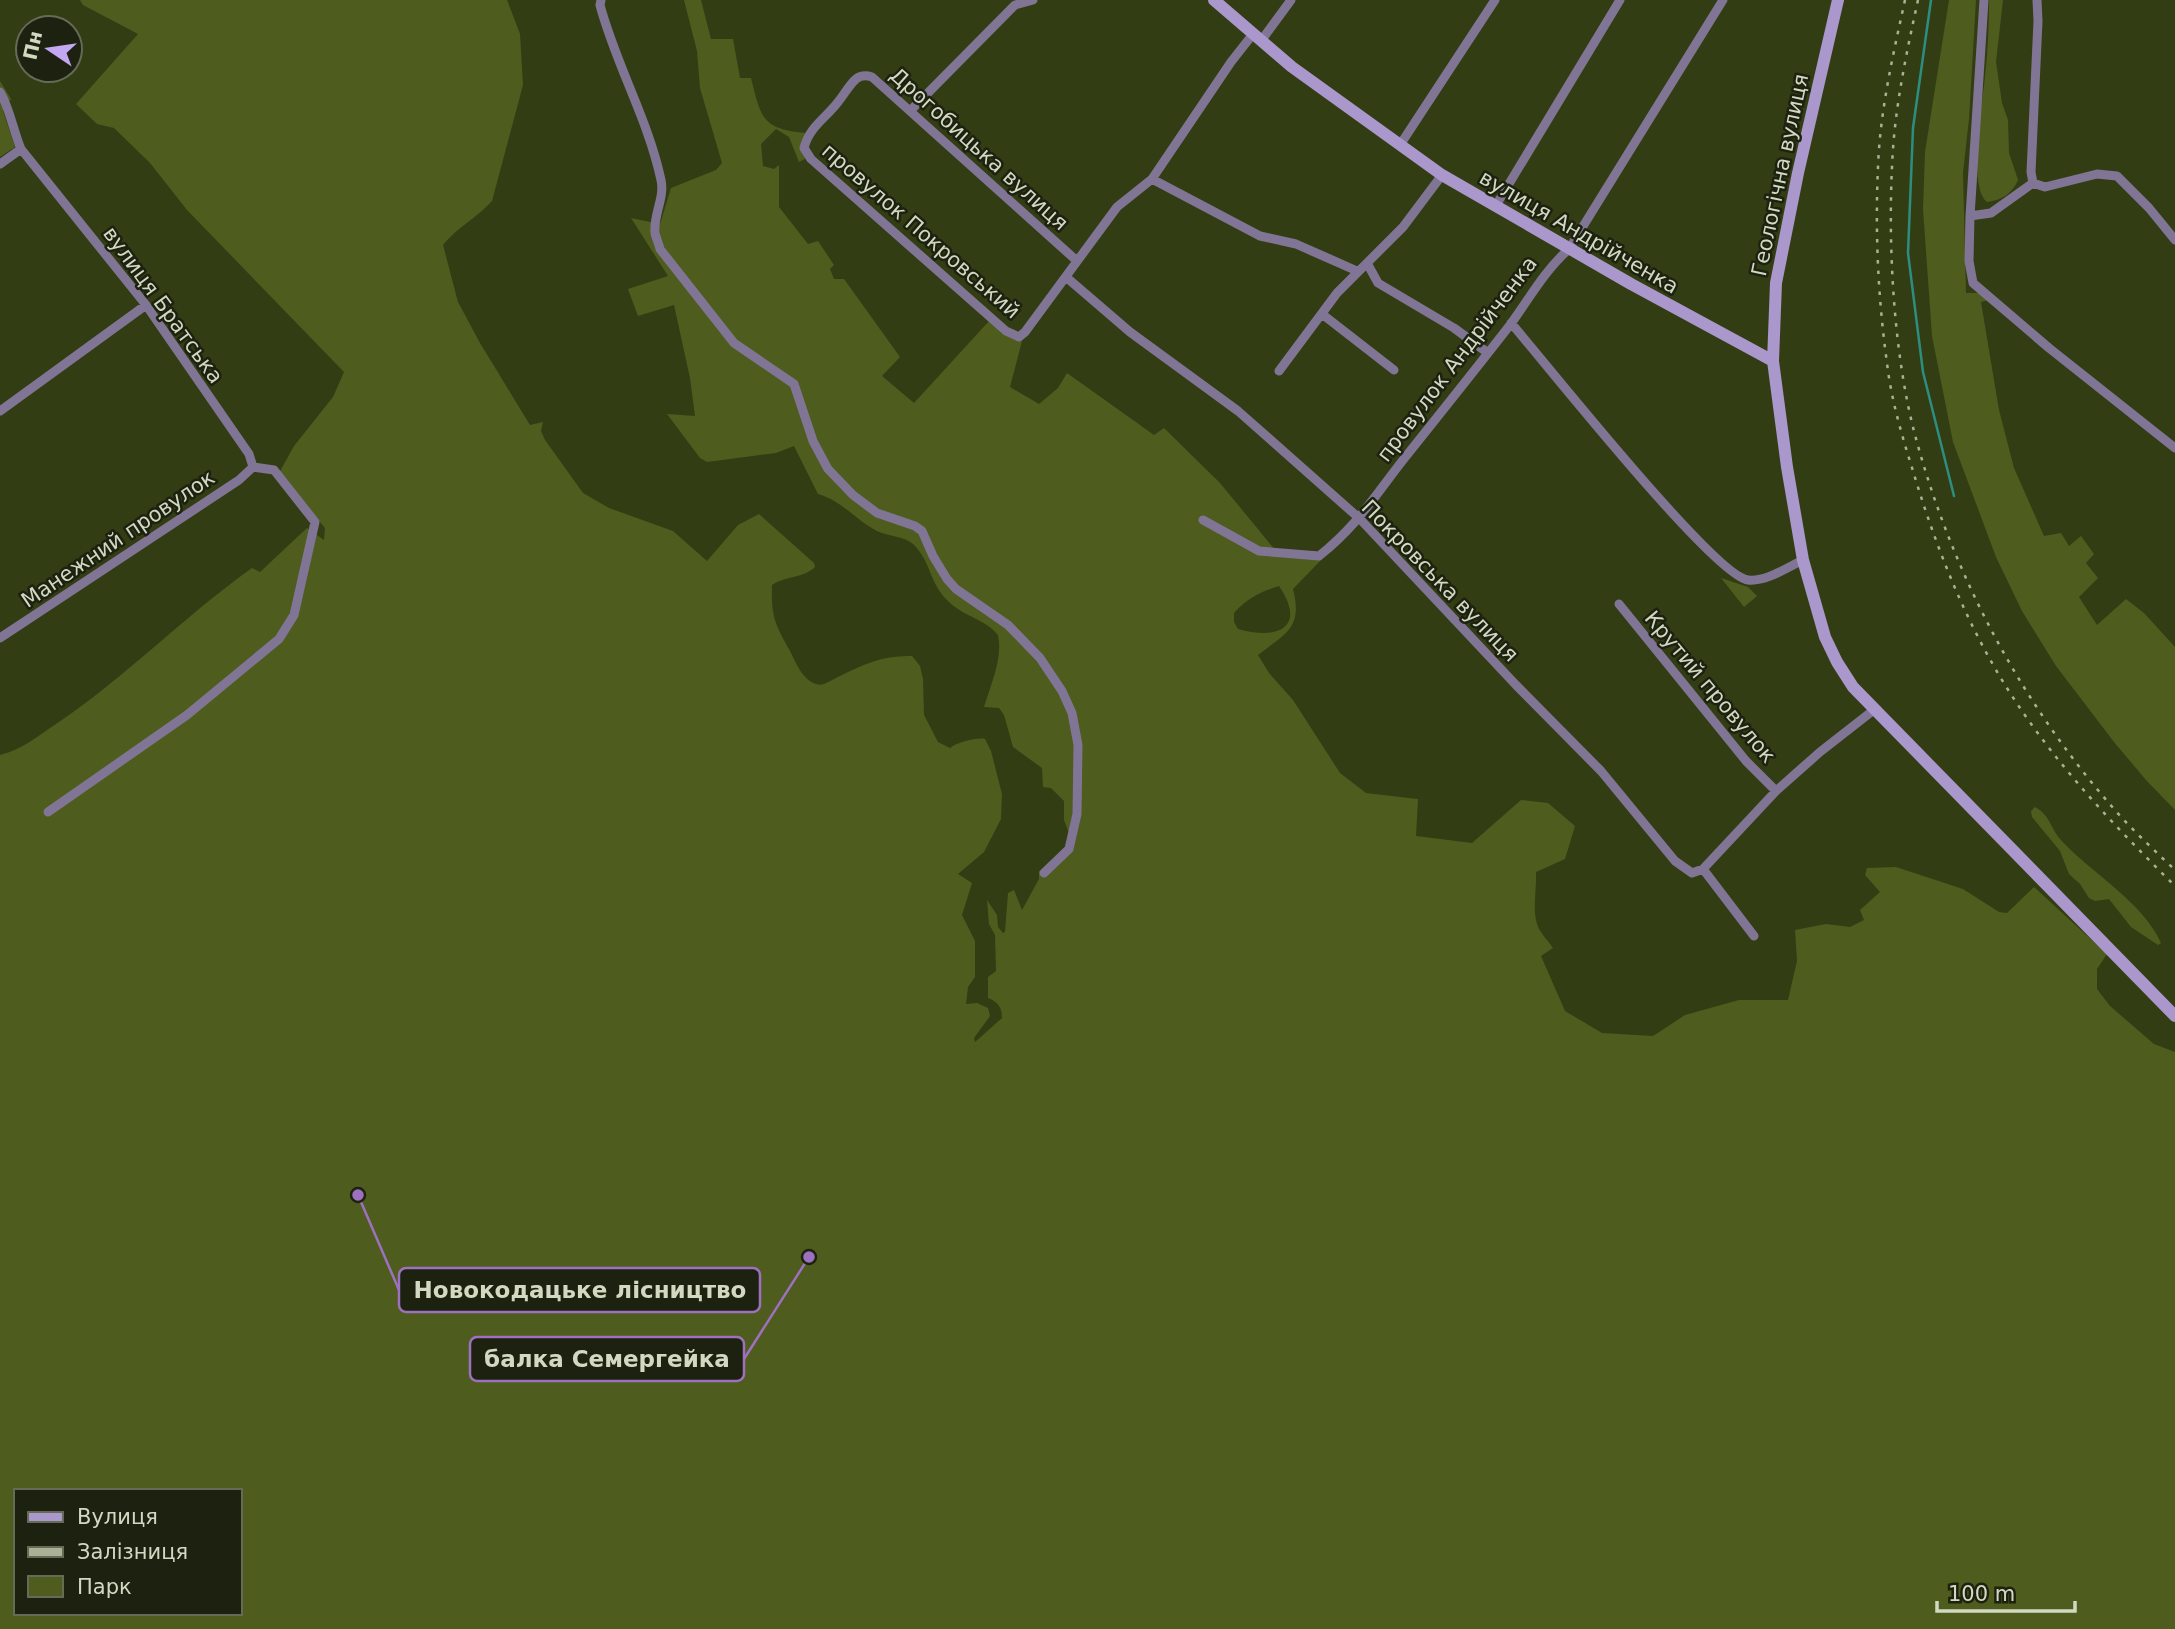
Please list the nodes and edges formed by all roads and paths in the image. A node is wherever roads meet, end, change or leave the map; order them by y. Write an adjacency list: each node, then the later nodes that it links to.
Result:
1 (601, 0): 48 (street)
2 (1033, 0): 13 (street)
3 (1214, 0): 11 (street, вулиця Андрійченка)
4 (1291, 0): 11 (street)
5 (1495, 0): 14 (street)
6 (1620, 0): 21 (street)
7 (1723, 0): 24 (street, провулок Андрійченка)
8 (1838, 0): 33 (street, Геологічна вулиця)
9 (1984, 0): 22 (street)
10 (2037, 0): 20 (street)
11 (1257, 38): 14 (street, вулиця Андрійченка); 19 (street)
12 (0, 92): 16 (street, вулиця Братська)
13 (911, 110): 15 (street, Дрогобицька вулиця); 25 (street, Дрогобицька вулиця)
14 (1400, 145): 18 (street, вулиця Андрійченка)
15 (804, 148): 28 (street, провулок Покровський)
16 (21, 149): 17 (street); 29 (street, вулиця Братська)
17 (0, 164)
18 (1442, 175): 21 (street, вулиця Андрійченка); 26 (street)
19 (1152, 179): 25 (street); 27 (street)
20 (2034, 183): 22 (street); 23 (street)
21 (1495, 207): 24 (street, вулиця Андрійченка)
22 (1970, 216): 37 (street)
23 (2175, 240)
24 (1569, 248): 31 (street, провулок Андрійченка); 33 (street, вулиця Андрійченка)
25 (1077, 261): 28 (street)
26 (1367, 263): 27 (street); 32 (street)
27 (1357, 271): 30 (street)
28 (1066, 277): 39 (street, Покровська вулиця)
29 (146, 305): 36 (street); 38 (street, вулиця Братська)
30 (1322, 314): 34 (street); 35 (street)
31 (1511, 323): 32 (street, провулок Андрійченка); 41 (street)
32 (1488, 353): 39 (street, провулок Андрійченка)
33 (1773, 361): 41 (street)
34 (1394, 370)
35 (1279, 371)
36 (0, 411)
37 (2175, 448)
38 (253, 467): 43 (street, Манежний провулок); 46 (street)
39 (1360, 519): 40 (street, провулок Андрійченка); 47 (street, Покровська вулиця)
40 (1203, 520)
41 (1803, 560): 44 (street)
42 (1619, 604): 45 (street, Крутий провулок)
43 (0, 638)
44 (1875, 709): 45 (street, Крутий провулок); 50 (street)
45 (1776, 791): 47 (street, Крутий провулок)
46 (48, 811)
47 (1703, 869): 49 (street)
48 (1044, 873)
49 (1754, 936)
50 (2175, 1016)

